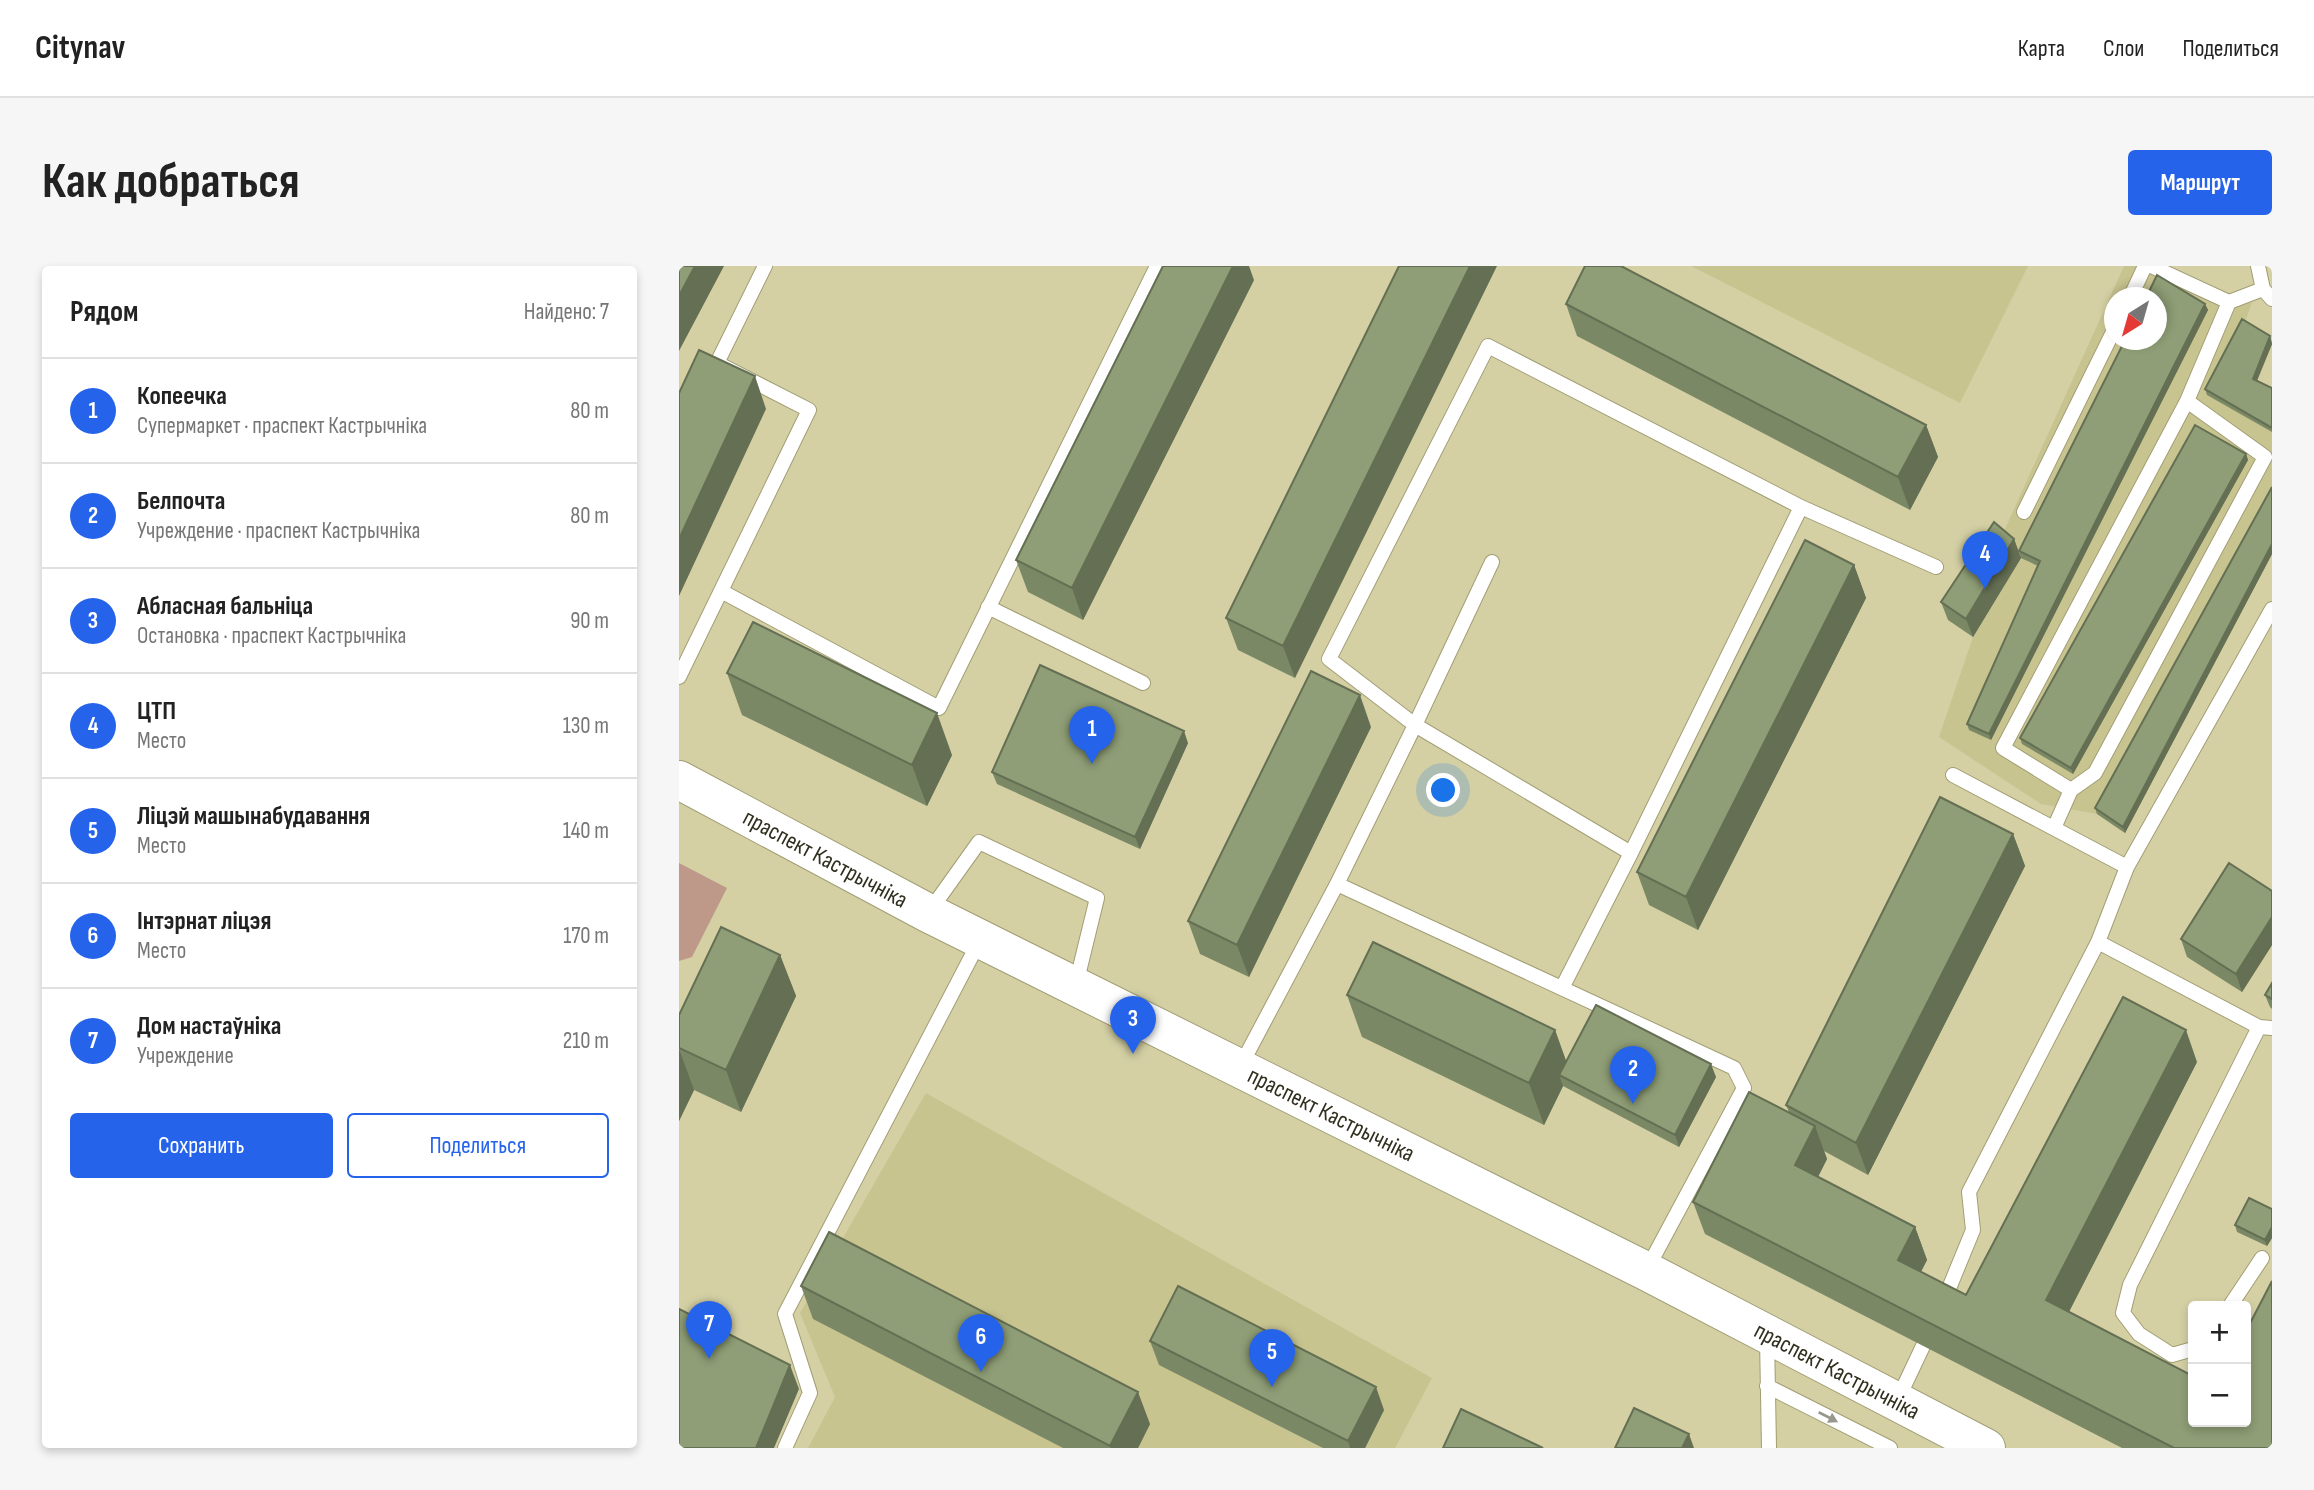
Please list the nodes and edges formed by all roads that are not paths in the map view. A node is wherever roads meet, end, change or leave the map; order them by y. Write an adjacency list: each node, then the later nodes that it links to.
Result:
1 (765, 266): 15 (lane)
2 (1157, 266): 16 (lane)
3 (2145, 266): 6 (lane)
4 (2151, 266): 8 (lane)
5 (2258, 266): 7 (lane)
6 (2135, 287)
7 (2267, 294): 8 (lane)
8 (2229, 302): 10 (lane)
9 (2104, 350): 12 (lane)
10 (2187, 401): 23 (lane); 23 (lane)
11 (1801, 507): 14 (lane); 20 (lane); 25 (lane)
12 (2024, 512)
13 (1492, 562): 20 (lane)
14 (1936, 567)
15 (721, 591): 16 (lane); 18 (lane)
16 (988, 607): 19 (lane)
17 (2272, 608): 26 (lane)
18 (679, 677)
19 (1143, 683)
20 (1415, 725): 25 (lane); 27 (lane)
21 (1952, 775): 24 (lane)
22 (679, 779): 28 (main road, праспект Кастрычніка)
23 (2071, 790): 24 (lane)
24 (2055, 828): 26 (lane)
25 (1631, 853): 32 (lane)
26 (2127, 867): 30 (lane)
27 (1337, 884): 32 (lane); 34 (lane)
28 (928, 914): 29 (main road, праспект Кастрычніка); 31 (lane)
29 (980, 939): 31 (main road, праспект Кастрычніка); 44 (lane)
30 (2098, 943): 33 (lane); 38 (lane)
31 (1076, 986): 34 (main road, праспект Кастрычніка)
32 (1562, 988): 36 (lane)
33 (2265, 1028): 41 (lane)
34 (1239, 1068): 36 (main road, праспект Кастрычніка)
35 (2262, 1258): 37 (lane)
36 (1646, 1271): 39 (main road, праспект Кастрычніка)
37 (2233, 1301)
38 (1941, 1308)
39 (1766, 1334): 42 (lane); 43 (main road, праспект Кастрычніка)
40 (1923, 1346): 43 (lane)
41 (2188, 1350)
42 (1767, 1386): 45 (lane); 46 (lane, one-way to 46)
43 (1897, 1402): 47 (main road, праспект Кастрычніка)
44 (785, 1448)
45 (1769, 1448)
46 (1889, 1448)
47 (1986, 1448)

